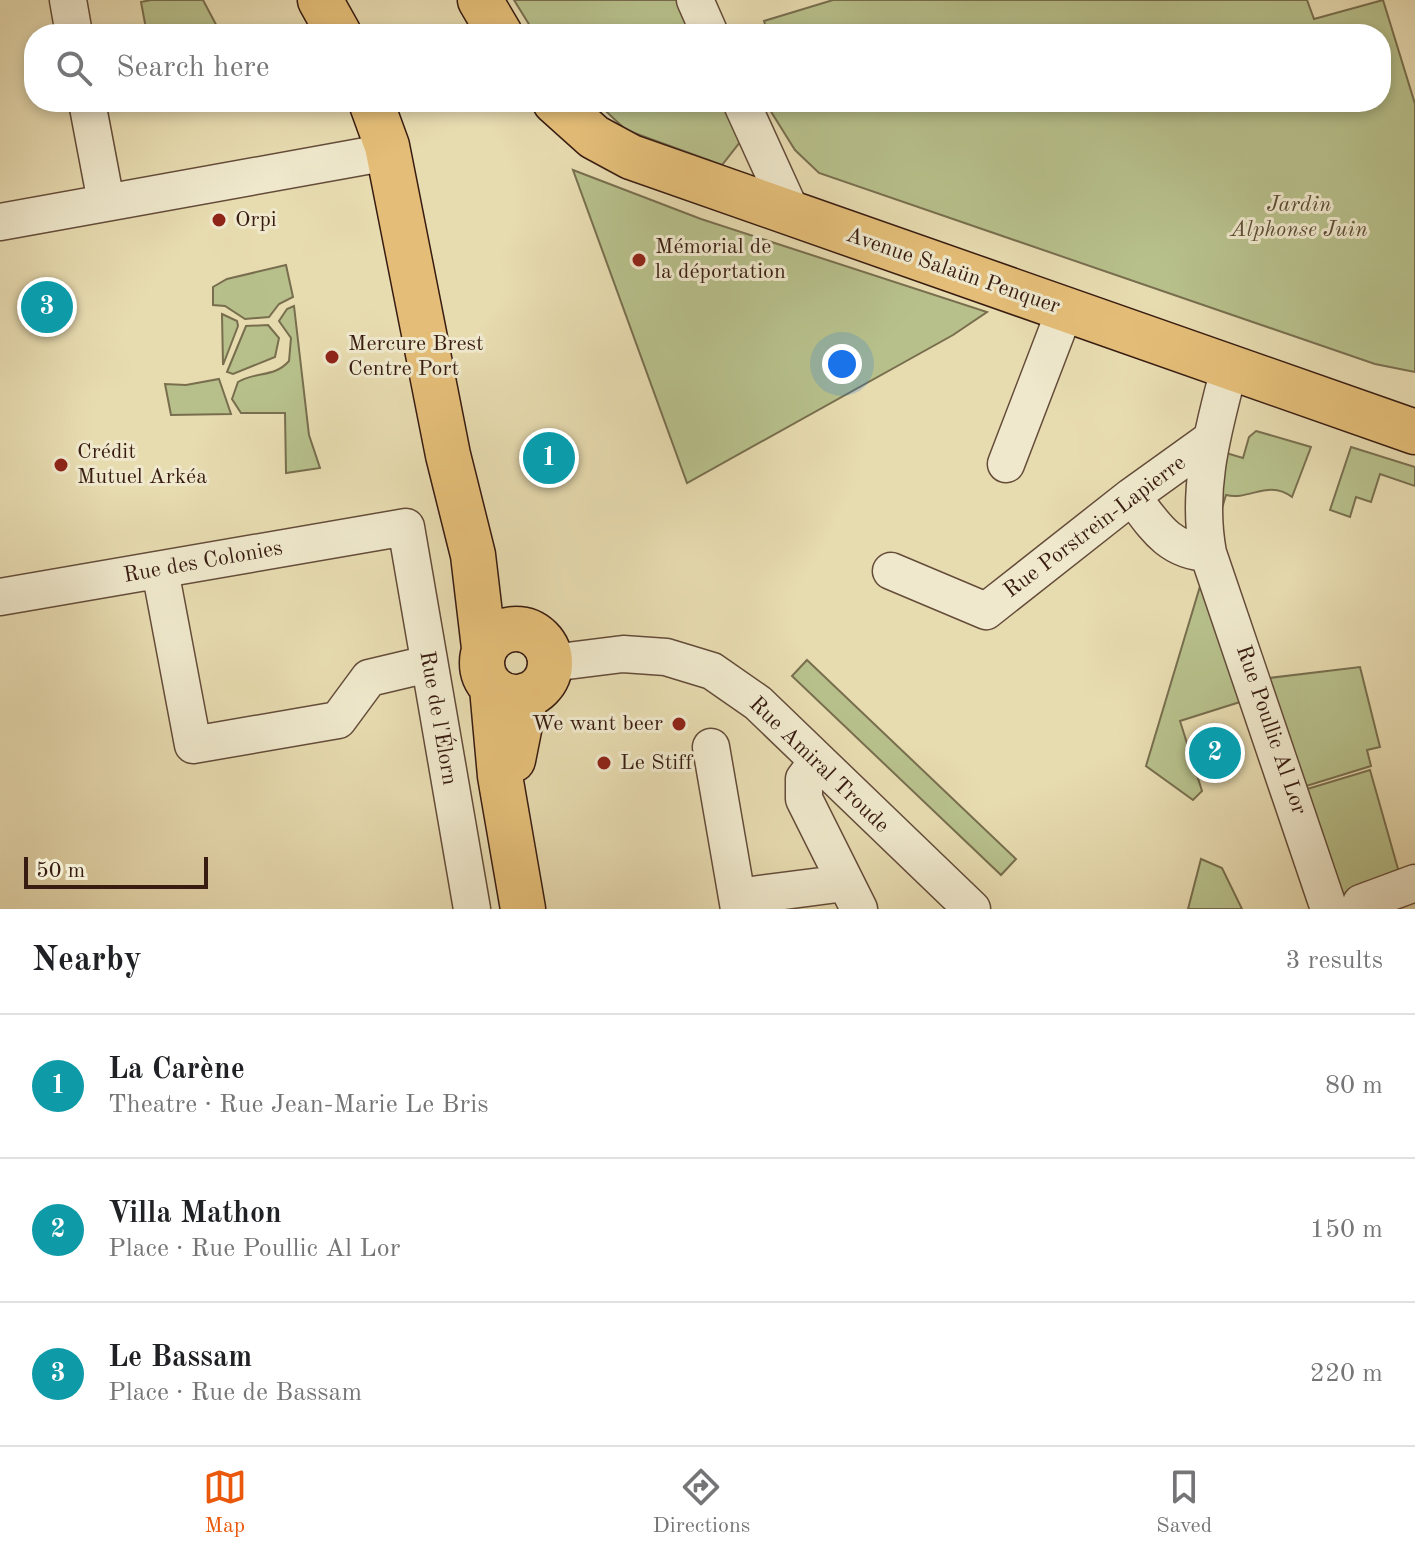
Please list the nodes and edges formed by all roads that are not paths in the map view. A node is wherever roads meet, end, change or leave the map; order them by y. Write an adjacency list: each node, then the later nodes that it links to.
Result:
1 (68, 0): 5 (street)
2 (293, 0): 6 (main road)
3 (320, 0): 7 (main road)
4 (480, 0): 8 (main road)
5 (72, 24)
6 (306, 24)
7 (333, 24)
8 (494, 24)
9 (89, 112): 15 (street)
10 (350, 112): 14 (main road)
11 (375, 112): 18 (main road)
12 (566, 112): 16 (main road, Avenue Salaün Penquer)
13 (746, 112): 16 (street)
14 (366, 156): 15 (street); 18 (main road)
15 (106, 202): 17 (street)
16 (793, 216): 19 (main road, Avenue Salaün Penquer)
17 (0, 222)
18 (404, 223): 33 (main road)
19 (1065, 310): 20 (main road, Avenue Salaün Penquer); 25 (street)
20 (1229, 369): 21 (main road, Avenue Salaün Penquer); 24 (street, Rue Poullic Al Lor)
21 (1364, 415): 22 (main road, Avenue Salaün Penquer); 23 (main road, Avenue Salaün Penquer)
22 (1415, 416)
23 (1415, 432)
24 (1210, 440): 26 (street, Rue Porstrein-Lapierre); 28 (street, Rue Poullic Al Lor)
25 (1006, 464)
26 (1132, 496): 28 (street); 30 (street, Rue Porstrein-Lapierre)
27 (406, 527): 29 (street, Rue des Colonies); 32 (street, Rue de l'Élorn)
28 (1208, 553): 39 (street, Rue Poullic Al Lor)
29 (160, 570): 31 (street, Rue des Colonies); 32 (street)
30 (891, 571)
31 (0, 597)
32 (428, 664): 40 (street, Rue de l'Élorn)
33 (515, 665): 35 (street, Rue Amiral Troude); 41 (main road); 42 (main road)
34 (711, 747): 38 (street)
35 (816, 763): 37 (street); 43 (street, Rue Amiral Troude)
36 (1415, 883): 39 (street)
37 (852, 896): 38 (street)
38 (738, 903)
39 (1345, 906)
40 (472, 909)
41 (523, 909)
42 (536, 909)
43 (972, 909)

